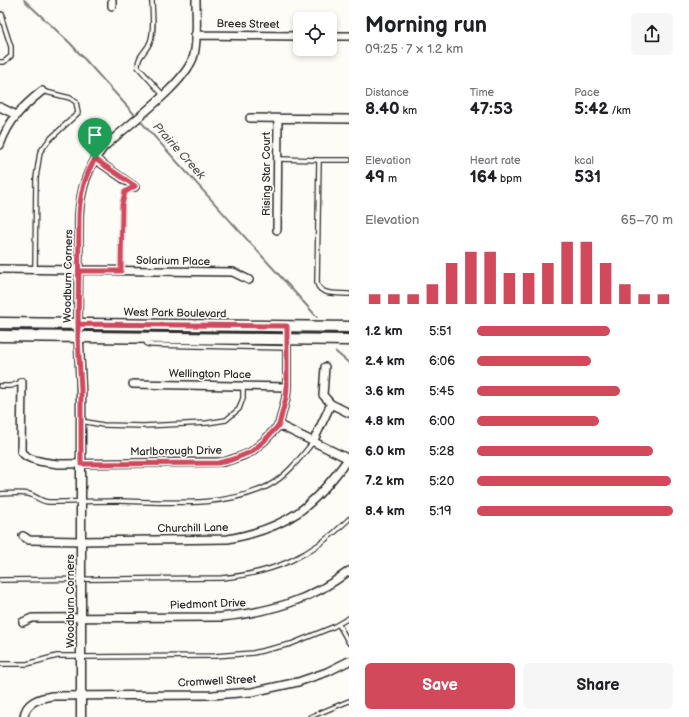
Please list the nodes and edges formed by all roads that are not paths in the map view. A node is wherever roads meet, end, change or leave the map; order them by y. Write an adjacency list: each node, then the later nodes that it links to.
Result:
1 (152, 0): 10 (lane)
2 (196, 0): 4 (street, Woodburn Corners)
3 (0, 16): 8 (lane)
4 (195, 35): 5 (street, Brees Street); 10 (street, Woodburn Corners)
5 (293, 36)
6 (337, 36): 7 (street)
7 (349, 36)
8 (0, 62)
9 (42, 91): 12 (street); 24 (lane)
10 (163, 95): 17 (street, Woodburn Corners)
11 (0, 107): 12 (street)
12 (16, 115): 16 (street)
13 (250, 118): 14 (street)
14 (278, 119): 15 (street); 18 (street, Rising Star Court)
15 (349, 119)
16 (0, 145)
17 (95, 159): 21 (street); 25 (street, Woodburn Corners)
18 (277, 159): 19 (lane); 22 (street, Rising Star Court)
19 (319, 160): 20 (lane); 28 (lane)
20 (349, 160)
21 (135, 186): 26 (lane)
22 (277, 230)
23 (0, 270): 24 (street, Solarium Place)
24 (35, 270): 25 (street, Solarium Place)
25 (79, 271): 26 (street, Solarium Place); 30 (street, Woodburn Corners)
26 (121, 271): 27 (street, Solarium Place)
27 (249, 280)
28 (349, 294)
29 (0, 323): 30 (main road, West Park Boulevard)
30 (78, 324): 31 (main road, West Park Boulevard); 34 (street, Woodburn Corners)
31 (287, 326): 32 (main road, West Park Boulevard); 36 (street, Marlborough Drive)
32 (349, 327)
33 (0, 336): 34 (main road)
34 (78, 338): 36 (main road); 45 (street, Woodburn Corners)
35 (349, 340): 36 (main road)
36 (287, 344): 42 (street, Marlborough Drive)
37 (325, 367): 43 (street)
38 (22, 382): 40 (lane); 49 (street, Marlborough Drive)
39 (133, 384): 41 (street, Wellington Place)
40 (0, 386)
41 (243, 386): 42 (street, Wellington Place); 45 (lane)
42 (287, 387): 46 (street, Marlborough Drive)
43 (331, 404): 44 (street); 47 (street)
44 (349, 413)
45 (81, 421): 49 (street, Woodburn Corners)
46 (279, 425): 47 (street); 49 (street, Marlborough Drive)
47 (313, 442): 48 (street); 51 (lane)
48 (348, 459): 54 (street, Churchill Lane)
49 (81, 464): 51 (street, Woodburn Corners)
50 (0, 494): 51 (lane)
51 (81, 502): 54 (street, Woodburn Corners)
52 (349, 519): 56 (lane)
53 (23, 536): 54 (street, Churchill Lane)
54 (81, 541): 56 (street, Woodburn Corners)
55 (349, 571): 58 (street, Piedmont Drive)
56 (81, 578): 57 (lane); 58 (street, Woodburn Corners)
57 (0, 580)
58 (81, 617): 60 (street, Piedmont Drive); 63 (street, Woodburn Corners)
59 (349, 618): 61 (lane)
60 (23, 622)
61 (339, 624): 62 (lane); 63 (lane)
62 (349, 643)
63 (81, 656): 65 (lane); 66 (street, Woodburn Corners)
64 (349, 662): 66 (street, Cromwell Street)
65 (0, 664)
66 (81, 695): 68 (street, Cromwell Street); 69 (street, Woodburn Corners)
67 (349, 701): 70 (lane)
68 (24, 717)
69 (81, 717)
70 (310, 717)

